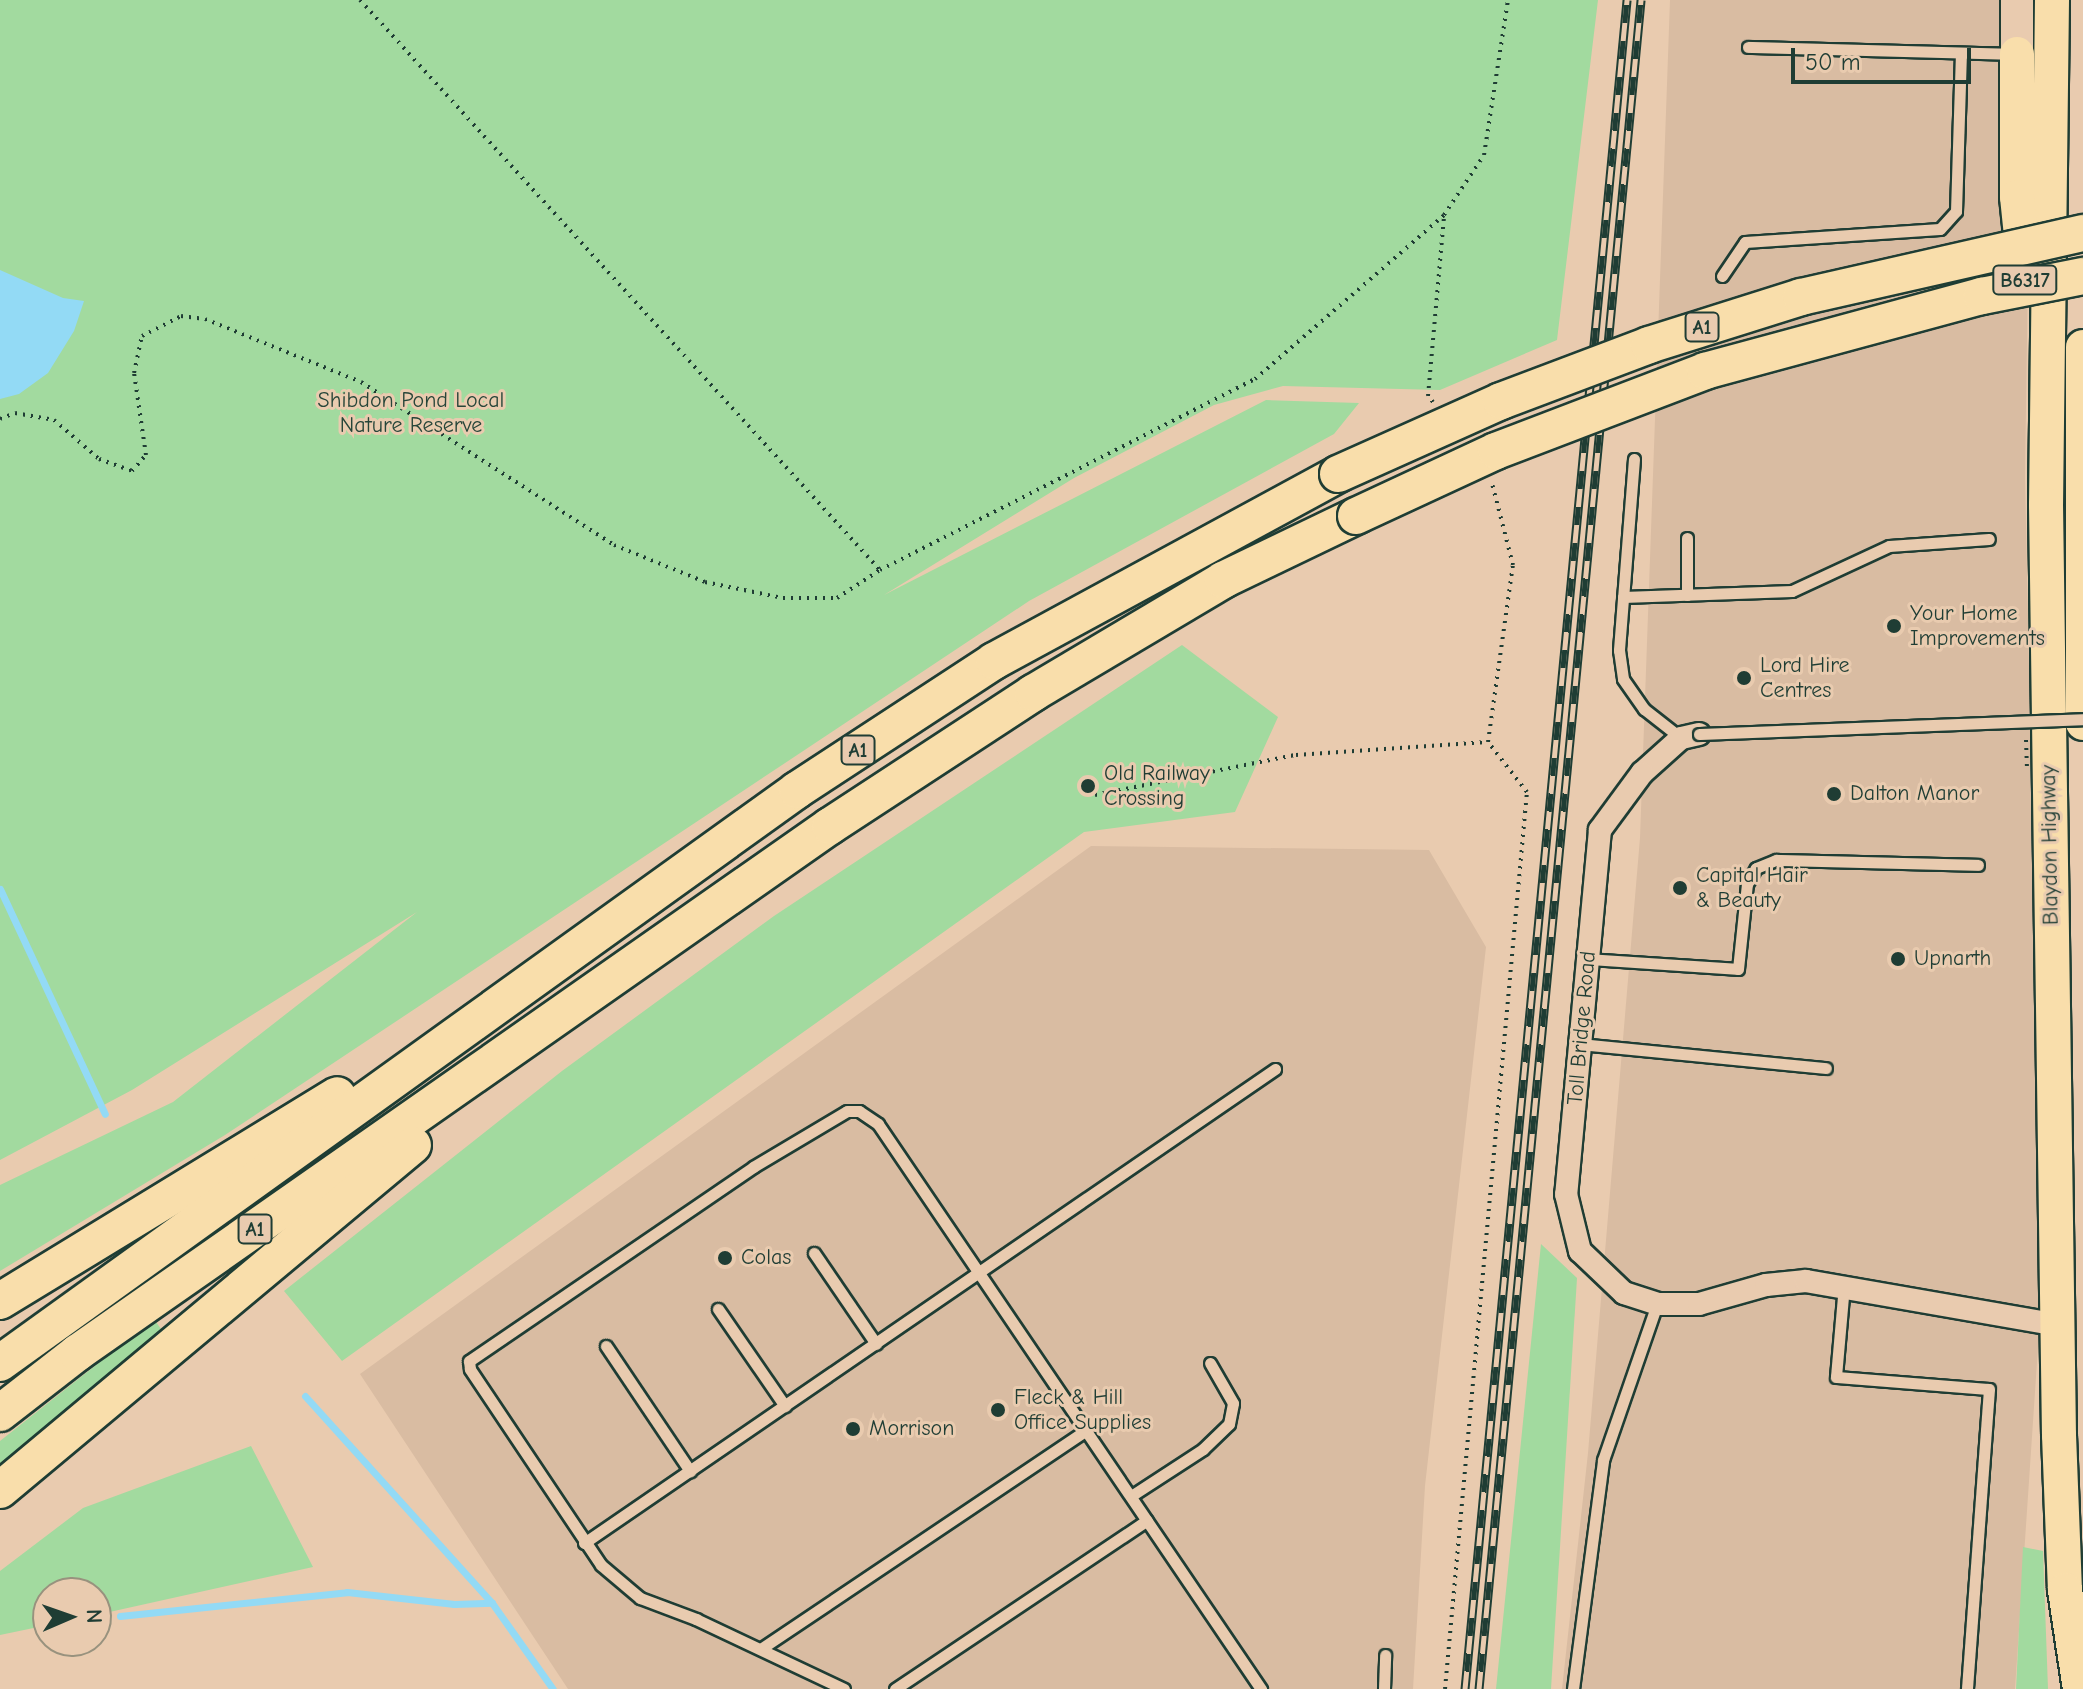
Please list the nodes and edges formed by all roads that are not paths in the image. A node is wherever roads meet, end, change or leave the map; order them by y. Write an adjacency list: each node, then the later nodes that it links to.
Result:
1 (2017, 0): 5 (main road, B6317)
2 (2052, 0): 12 (main road, Blaydon Highway)
3 (1748, 47): 4 (lane)
4 (1961, 54): 5 (lane); 7 (lane)
5 (2017, 54): 12 (main road, B6317)
6 (2083, 233): 25 (highway, A1, bridge)
7 (1722, 276)
8 (2083, 276): 23 (highway, A1, bridge)
9 (2083, 347): 11 (main road)
10 (1634, 459): 16 (lane)
11 (2082, 482): 17 (main road)
12 (2046, 505): 33 (main road, Blaydon Highway)
13 (1687, 538): 15 (lane)
14 (1989, 539): 15 (lane)
15 (1687, 595): 16 (lane)
16 (1623, 597): 19 (lane)
17 (2082, 622): 18 (main road)
18 (2083, 721): 19 (lane, bridge)
19 (1690, 736): 21 (street, Toll Bridge Road)
20 (1978, 865): 21 (lane)
21 (1588, 959): 22 (street, Toll Bridge Road)
22 (1580, 1044): 24 (lane); 31 (street, Toll Bridge Road)
23 (512, 1049): 39 (highway, A1); 42 (highway)
24 (1826, 1068)
25 (406, 1069): 30 (highway); 36 (highway, A1)
26 (1275, 1069): 28 (lane)
27 (814, 1253): 34 (lane)
28 (980, 1273): 34 (lane); 40 (lane); 45 (lane)
29 (1844, 1285): 31 (street, Toll Bridge Road); 33 (street, Toll Bridge Road); 53 (lane)
30 (0, 1301)
31 (1657, 1304): 52 (lane)
32 (718, 1309): 38 (lane)
33 (2058, 1325): 54 (main road, Blaydon Highway)
34 (876, 1344): 38 (lane)
35 (606, 1346): 41 (lane)
36 (0, 1363)
37 (1210, 1363): 43 (lane)
38 (785, 1406): 41 (lane)
39 (0, 1413)
40 (1086, 1430): 43 (lane); 46 (lane)
41 (690, 1471): 45 (lane)
42 (0, 1490)
43 (1131, 1496): 44 (lane)
44 (1147, 1520): 49 (lane); 50 (lane)
45 (584, 1543): 46 (lane)
46 (762, 1648): 48 (lane)
47 (1385, 1655): 51 (lane)
48 (844, 1689)
49 (895, 1689)
50 (1261, 1689)
51 (1384, 1689)
52 (1573, 1689)
53 (1967, 1689)
54 (2080, 1689)

